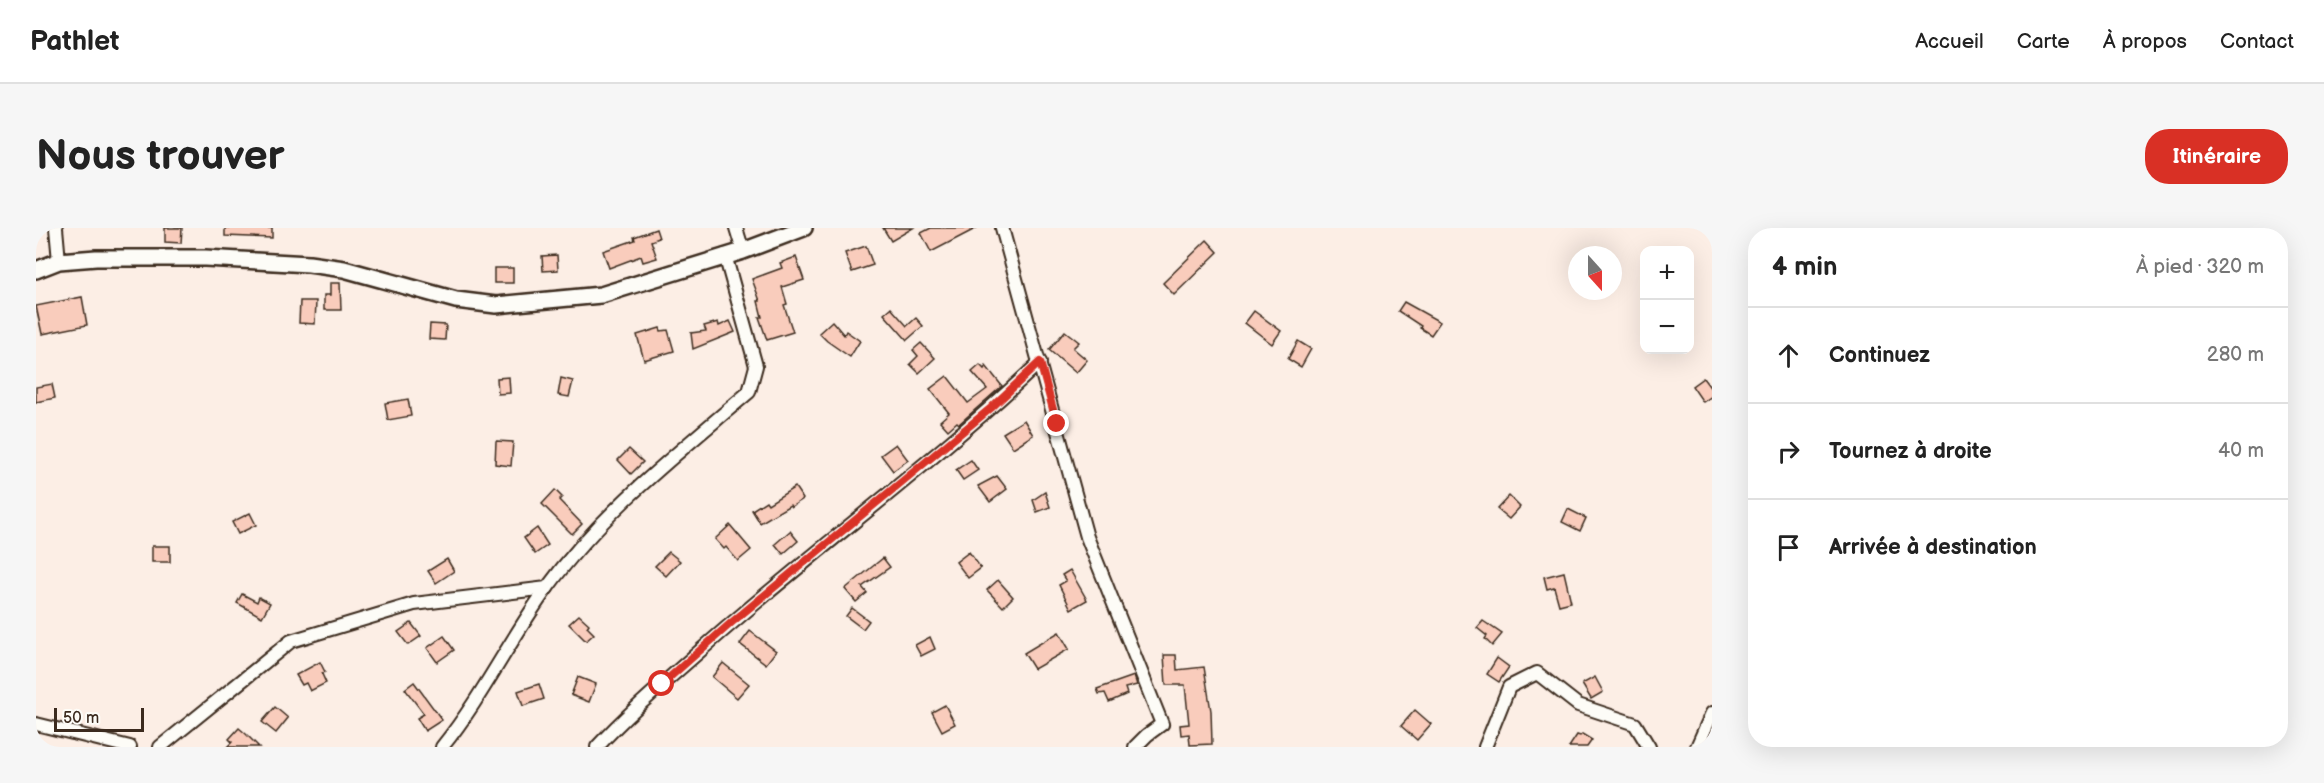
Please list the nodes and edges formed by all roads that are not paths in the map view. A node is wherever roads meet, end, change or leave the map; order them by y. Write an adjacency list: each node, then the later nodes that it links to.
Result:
1 (56, 228): 7 (street)
2 (735, 228): 5 (street)
3 (804, 228): 5 (street)
4 (1002, 228): 9 (street)
5 (743, 251): 6 (street)
6 (725, 255): 7 (street); 10 (street)
7 (59, 261): 8 (street)
8 (36, 270)
9 (1040, 362): 16 (street); 17 (street)
10 (547, 588): 14 (street); 15 (street)
11 (1712, 713): 20 (street)
12 (36, 724): 13 (street)
13 (130, 747)
14 (160, 747)
15 (442, 747)
16 (597, 747)
17 (1135, 747)
18 (1485, 747): 19 (street)
19 (1649, 747)
20 (1697, 747)

